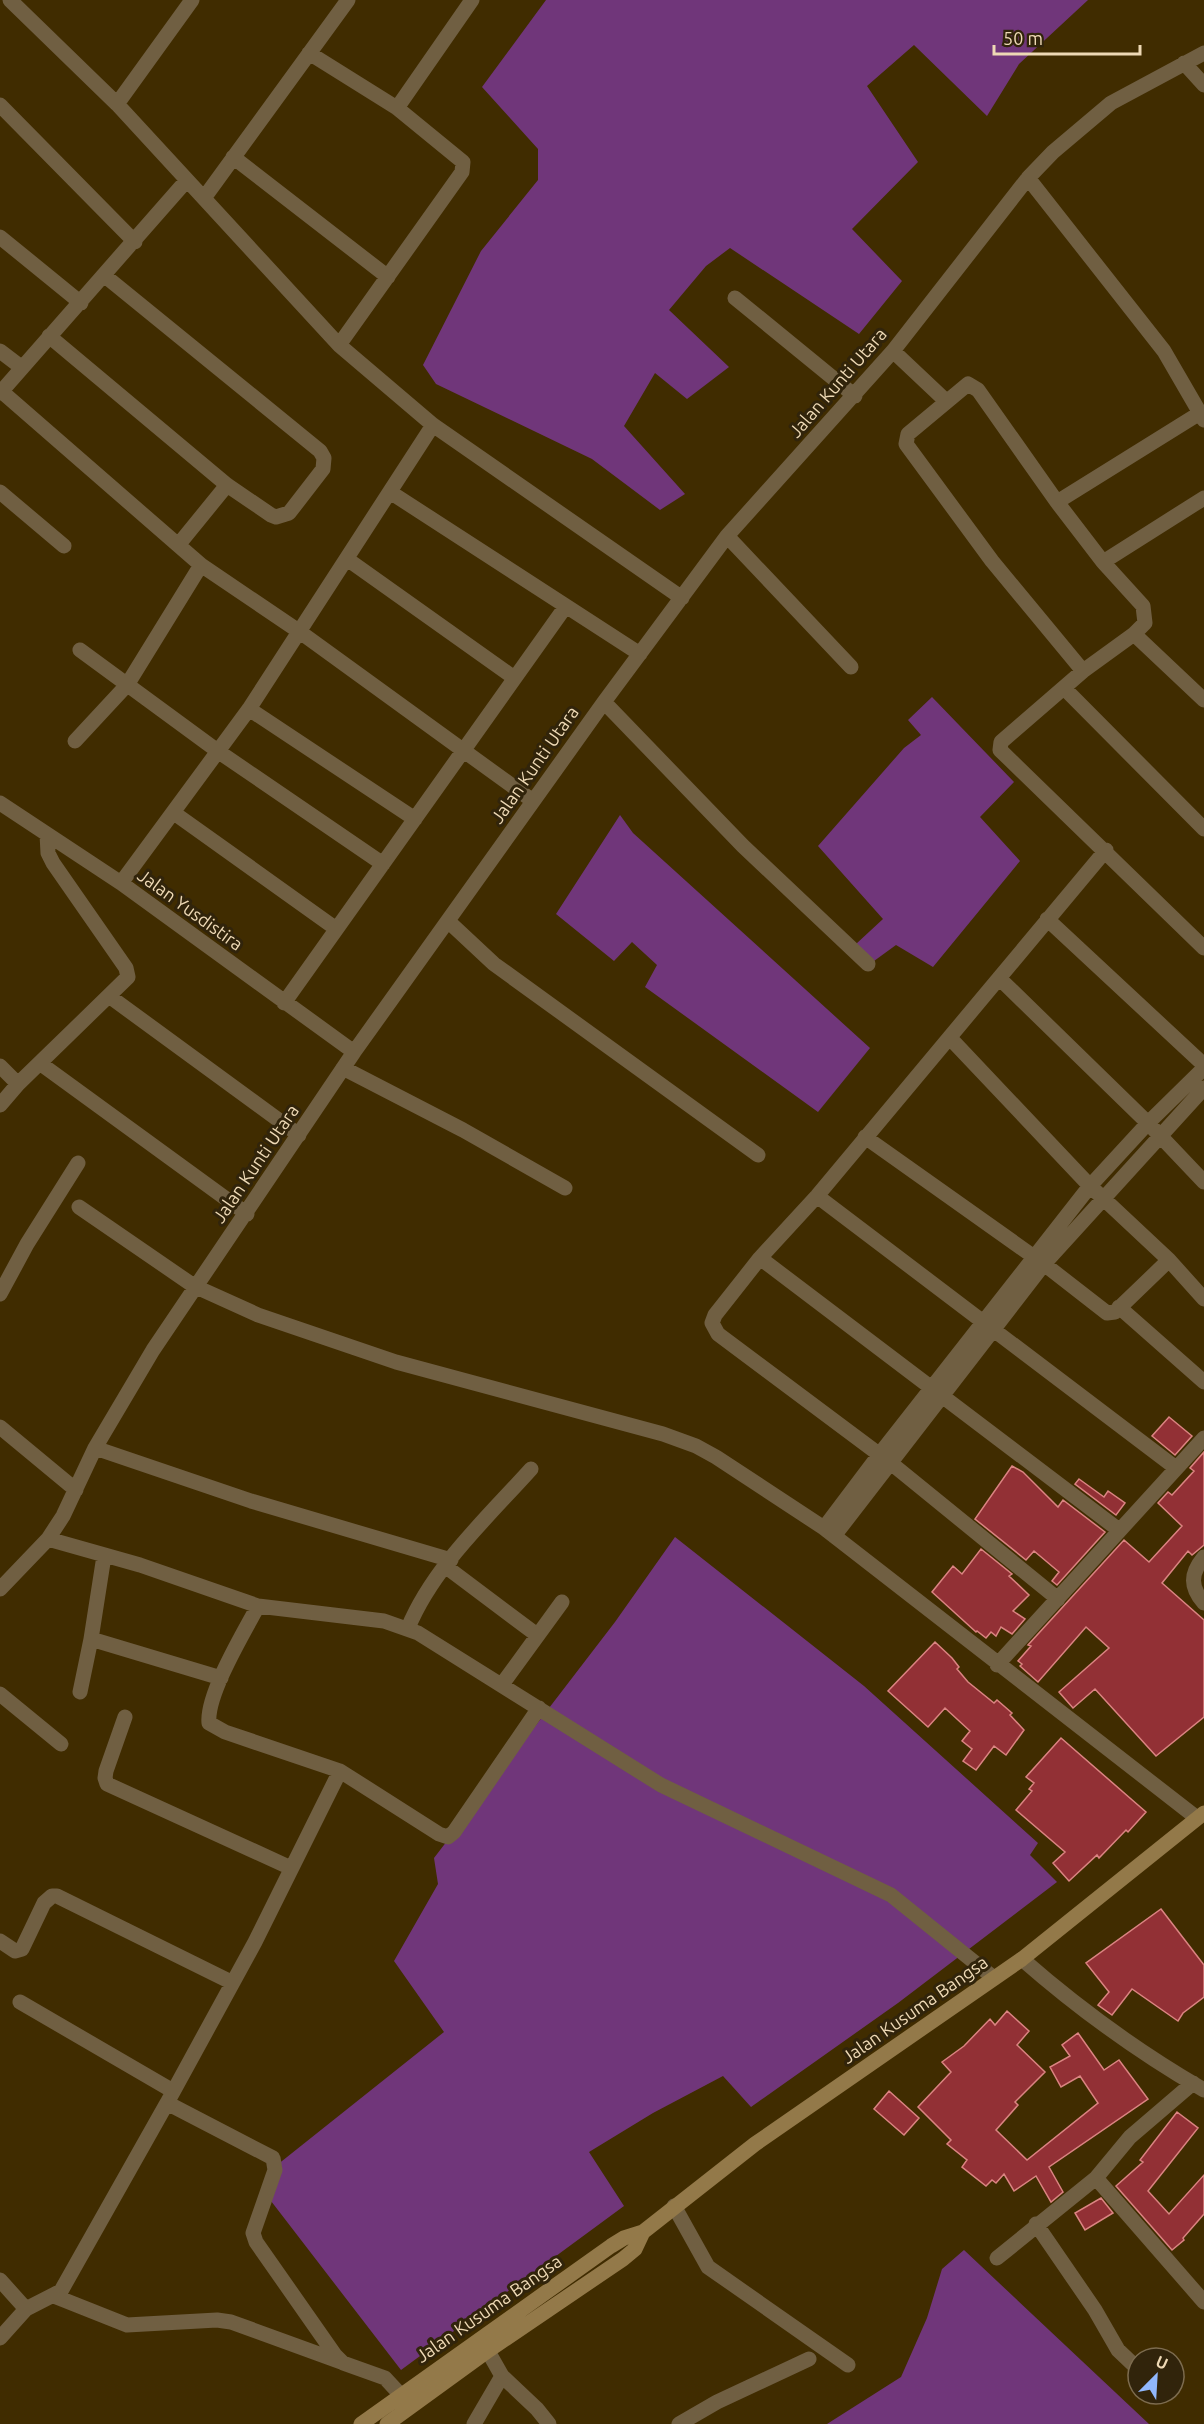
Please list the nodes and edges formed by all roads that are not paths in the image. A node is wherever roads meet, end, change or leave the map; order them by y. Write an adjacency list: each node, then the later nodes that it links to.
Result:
1 (10, 0): 9 (street)
2 (192, 0): 9 (street)
3 (348, 0): 5 (street)
4 (472, 0): 11 (street)
5 (309, 53): 11 (street); 12 (street)
6 (1204, 53): 7 (street, Jalan Kunti Utara)
7 (1184, 63): 8 (street); 13 (street, Jalan Kunti Utara)
8 (1204, 85)
9 (117, 104): 14 (street)
10 (0, 105): 17 (street)
11 (397, 108): 19 (street)
12 (233, 157): 15 (street); 19 (street)
13 (1028, 178): 25 (street, Jalan Kunti Utara); 30 (street)
14 (187, 180): 15 (street); 17 (street)
15 (204, 198): 23 (street)
16 (0, 237): 21 (street)
17 (135, 242): 18 (street)
18 (105, 276): 21 (street); 32 (street)
19 (388, 277): 23 (street)
20 (735, 298): 28 (street)
21 (81, 303): 22 (street)
22 (49, 336): 26 (street); 32 (street)
23 (339, 345): 31 (street)
24 (0, 351): 26 (street)
25 (893, 351): 28 (street, Jalan Kunti Utara); 29 (street)
26 (21, 366): 27 (street)
27 (1, 392): 38 (street)
28 (855, 396): 37 (street, Jalan Kunti Utara)
29 (946, 401): 36 (street); 50 (street)
30 (1202, 417): 36 (street)
31 (433, 425): 34 (street); 43 (street)
32 (227, 485): 38 (street)
33 (0, 492): 39 (street)
34 (390, 492): 40 (street); 44 (street)
35 (1204, 498): 41 (street)
36 (1057, 502): 41 (street)
37 (727, 536): 43 (street, Jalan Kunti Utara); 49 (street)
38 (179, 544): 42 (street)
39 (64, 546)
40 (347, 559): 45 (street); 51 (street)
41 (1103, 562): 46 (street)
42 (201, 565): 45 (street); 52 (street)
43 (682, 598): 48 (street, Jalan Kunti Utara)
44 (566, 606): 48 (street); 51 (street)
45 (300, 632): 56 (street); 59 (street)
46 (1134, 634): 50 (street); 54 (street)
47 (80, 650): 52 (street)
48 (640, 654): 55 (street, Jalan Kunti Utara)
49 (851, 667)
50 (1083, 671): 53 (street)
51 (513, 677): 59 (street)
52 (127, 685): 57 (street); 58 (street)
53 (1064, 688): 64 (street); 66 (street)
54 (1204, 700)
55 (604, 702): 60 (street, Jalan Kunti Utara); 73 (street)
56 (249, 709): 58 (street); 63 (street)
57 (75, 741)
58 (219, 752): 62 (street); 67 (street)
59 (463, 752): 60 (street); 63 (street)
60 (533, 801): 70 (street, Jalan Kunti Utara)
61 (1, 805): 65 (street, Jalan Yusdistira)
62 (174, 813): 68 (street); 71 (street)
63 (415, 819): 67 (street)
64 (1204, 830)
65 (47, 834): 68 (street, Jalan Yusdistira); 75 (street)
66 (1106, 850): 69 (street); 72 (street)
67 (382, 864): 71 (street)
68 (121, 883): 76 (street, Jalan Yusdistira)
69 (1047, 919): 74 (street); 81 (street)
70 (449, 922): 78 (street, Jalan Kunti Utara); 90 (street)
71 (335, 928): 76 (street)
72 (1204, 948)
73 (868, 964)
74 (999, 978): 77 (street); 86 (street)
75 (109, 996): 79 (street); 87 (street)
76 (284, 1003): 78 (street, Jalan Yusdistira)
77 (950, 1038): 89 (street); 93 (street)
78 (354, 1052): 82 (street, Jalan Kunti Utara)
79 (41, 1064): 83 (street); 98 (street)
80 (0, 1066): 83 (street)
81 (1204, 1067): 86 (street)
82 (343, 1068): 87 (street, Jalan Kunti Utara); 94 (street)
83 (18, 1084): 85 (street)
84 (1204, 1088): 88 (street)
85 (0, 1105)
86 (1148, 1123): 88 (street); 93 (street)
87 (299, 1135): 98 (street, Jalan Kunti Utara)
88 (1160, 1136): 92 (street); 96 (street)
89 (865, 1137): 95 (street); 100 (street)
90 (758, 1155)
91 (78, 1163): 103 (street)
92 (1204, 1182)
93 (1090, 1186): 96 (street); 100 (street)
94 (565, 1188)
95 (817, 1196): 99 (street); 106 (street)
96 (1104, 1198): 100 (street); 101 (street)
97 (79, 1207): 102 (street)
98 (247, 1214): 102 (street, Jalan Kunti Utara)
99 (760, 1258): 108 (street); 112 (street)
100 (1039, 1260): 105 (street); 106 (street)
101 (1169, 1260): 104 (street); 105 (street)
102 (194, 1286): 111 (street, Jalan Kunti Utara); 118 (street)
103 (0, 1294)
104 (1204, 1299)
105 (1119, 1307): 107 (street)
106 (988, 1327): 108 (street); 114 (street)
107 (1204, 1382)
108 (937, 1393): 112 (street); 113 (street); 117 (street)
109 (0, 1427): 116 (street)
110 (1204, 1438): 114 (street)
111 (95, 1448): 116 (street, Jalan Kunti Utara); 122 (street)
112 (879, 1455): 113 (street); 118 (street)
113 (892, 1464): 118 (street); 124 (street)
114 (1176, 1468): 117 (street)
115 (531, 1469): 122 (street)
116 (76, 1490): 119 (street, Jalan Kunti Utara)
117 (1119, 1530): 124 (street)
118 (829, 1532): 131 (street)
119 (48, 1539): 120 (street); 123 (street, Jalan Kunti Utara)
120 (104, 1556): 127 (street); 130 (street)
121 (1204, 1557): 126 (street)
122 (448, 1563): 128 (street); 129 (street)
123 (0, 1589)
124 (1058, 1599): 131 (street)
125 (562, 1602): 129 (street)
126 (1204, 1603)
127 (258, 1606): 128 (street); 132 (street)
128 (408, 1628): 133 (street)
129 (537, 1635): 133 (street)
130 (91, 1639): 132 (street); 134 (street)
131 (997, 1665): 140 (street)
132 (221, 1678): 139 (street)
133 (503, 1683): 136 (street)
134 (80, 1692)
135 (0, 1694): 138 (street)
136 (539, 1708): 139 (street); 144 (street)
137 (125, 1717): 141 (street)
138 (61, 1744)
139 (340, 1771): 141 (street)
140 (1202, 1815): 143 (street, Jalan Kusuma Bangsa)
141 (291, 1868): 145 (street)
142 (0, 1941): 145 (street)
143 (1022, 1959): 144 (street, Jalan Kusuma Bangsa); 147 (street)
144 (994, 1978): 150 (street, Jalan Kusuma Bangsa)
145 (231, 1982): 148 (street)
146 (20, 2002): 148 (street)
147 (1198, 2086): 149 (street)
148 (170, 2097): 154 (street); 161 (street)
149 (1096, 2178): 151 (street); 155 (street)
150 (674, 2206): 158 (street, Jalan Kusuma Bangsa); 162 (street)
151 (1036, 2224): 152 (street); 160 (street)
152 (998, 2258)
153 (0, 2280): 156 (street)
154 (54, 2296): 156 (street); 161 (street)
155 (1204, 2302)
156 (26, 2309): 157 (street)
157 (0, 2338)
158 (485, 2345): 163 (street); 164 (street, Jalan Kusuma Bangsa)
159 (809, 2358): 169 (street)
160 (1126, 2358)
161 (343, 2363): 164 (street)
162 (848, 2365)
163 (502, 2376): 167 (street); 168 (street)
164 (407, 2401): 165 (street, Jalan Kusuma Bangsa); 166 (street, Jalan Kusuma Bangsa)
165 (361, 2424)
166 (387, 2424)
167 (474, 2424)
168 (549, 2424)
169 (679, 2424)

